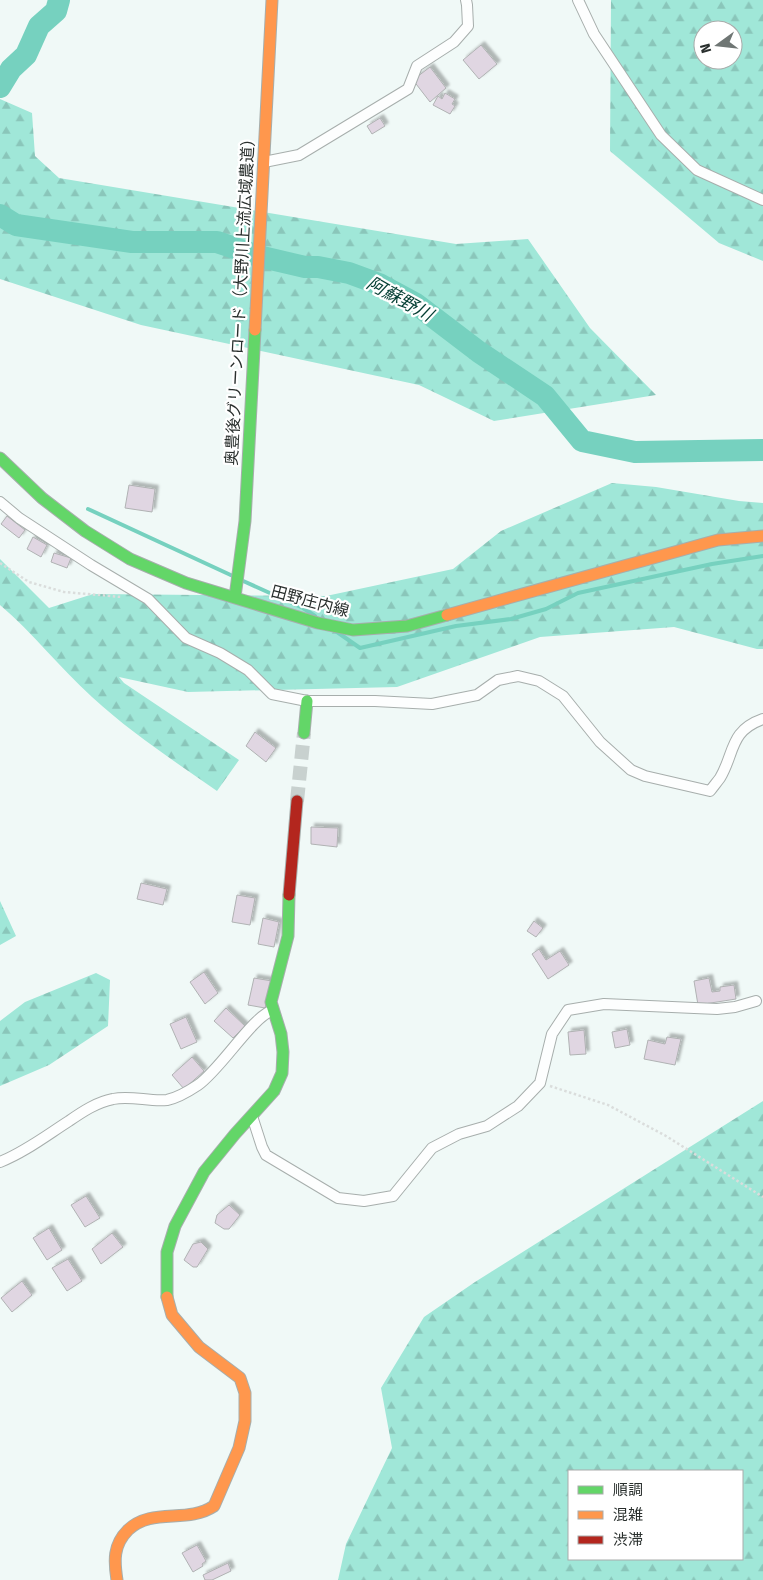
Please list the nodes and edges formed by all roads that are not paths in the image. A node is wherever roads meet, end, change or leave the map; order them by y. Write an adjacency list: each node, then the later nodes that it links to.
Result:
1 (466, 0): 4 (street)
2 (578, 0): 5 (street)
3 (272, 4): 4 (street, 奥豊後グリーンロード（大野川上流広域農道）)
4 (264, 162): 9 (street, 奥豊後グリーンロード（大野川上流広域農道）)
5 (763, 200)
6 (0, 458): 9 (street, 田野庄内線)
7 (0, 502): 10 (street)
8 (763, 536): 9 (street, 田野庄内線)
9 (235, 597)
10 (307, 701): 11 (street); 12 (street)
11 (763, 719)
12 (304, 733)
13 (297, 801): 15 (street)
14 (756, 1001): 16 (street)
15 (273, 1010): 16 (street); 17 (street)
16 (252, 1116): 18 (street)
17 (0, 1162)
18 (117, 1580)

